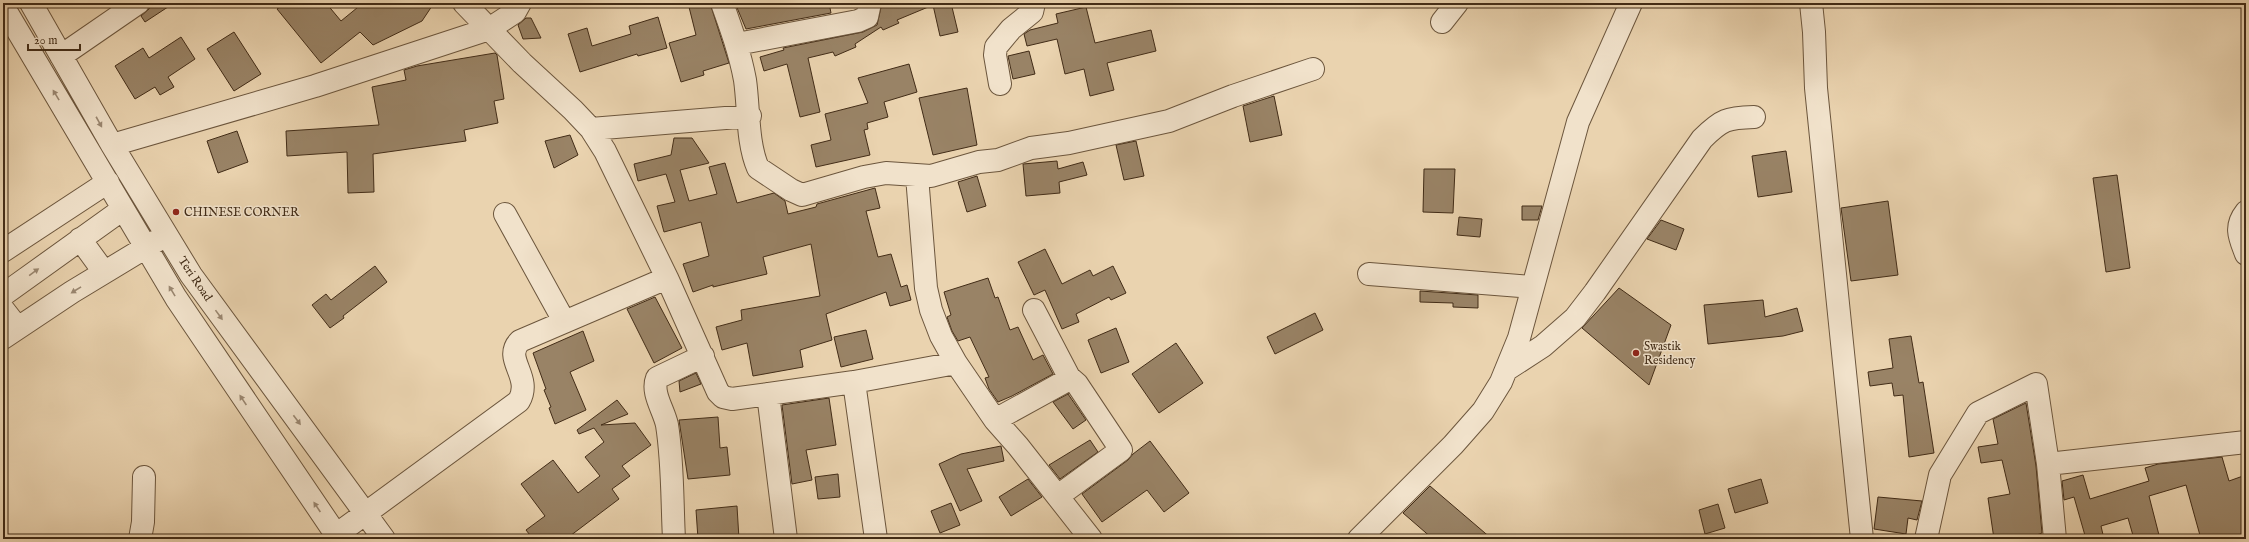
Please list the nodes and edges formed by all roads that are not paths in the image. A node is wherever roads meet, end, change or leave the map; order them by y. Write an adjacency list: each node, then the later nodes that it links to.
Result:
1 (31, 3): 15 (street, Teri Road)
2 (138, 3): 15 (street)
3 (464, 3): 13 (street)
4 (520, 3): 13 (street)
5 (722, 3): 14 (street)
6 (870, 3): 14 (street)
7 (1034, 3): 17 (street)
8 (1457, 3): 12 (street)
9 (1631, 3): 37 (street)
10 (1811, 3): 63 (street)
11 (3, 6): 19 (street, one-way to 11)
12 (1442, 22)
13 (489, 29): 22 (street); 23 (street)
14 (737, 44): 20 (street)
15 (61, 56): 18 (street, Teri Road)
16 (1312, 69): 24 (street)
17 (1000, 84)
18 (87, 100): 19 (street); 23 (street, Teri Road, one-way to 23)
19 (67, 113): 25 (street)
20 (750, 116): 22 (street); 24 (street)
21 (1754, 117): 45 (street)
22 (590, 129): 36 (street)
23 (112, 145): 29 (street, Teri Road)
24 (917, 176): 44 (street)
25 (108, 182): 26 (street); 32 (street)
26 (123, 209): 30 (street); 31 (street)
27 (2246, 212): 33 (street)
28 (505, 214): 41 (street)
29 (167, 235): 31 (street); 54 (street, Teri Road, one-way to 54)
30 (80, 239): 34 (street); 38 (street, one-way to 30)
31 (145, 247): 34 (street); 55 (street, one-way to 31)
32 (3, 251)
33 (2246, 254)
34 (104, 272): 42 (street, one-way to 42)
35 (1369, 274): 37 (street)
36 (667, 278): 41 (street); 43 (street)
37 (1533, 287): 45 (street)
38 (3, 295)
39 (3, 309): 42 (street)
40 (1034, 310): 53 (street)
41 (564, 321): 54 (street)
42 (10, 332)
43 (703, 356): 48 (street); 58 (street)
44 (956, 364): 46 (street); 49 (street)
45 (1506, 370): 62 (street)
46 (854, 382): 48 (street); 60 (street)
47 (1064, 382): 49 (street)
48 (768, 394): 59 (street)
49 (995, 420): 53 (street)
50 (2246, 442): 51 (street)
51 (2048, 464): 64 (street); 65 (street)
52 (144, 478): 56 (street)
53 (1058, 496): 61 (street)
54 (366, 513): 55 (street); 57 (street, Teri Road)
55 (338, 537)
56 (140, 539)
57 (384, 539)
58 (674, 539)
59 (786, 539)
60 (876, 539)
61 (1091, 539)
62 (1359, 539)
63 (1862, 539)
64 (1926, 539)
65 (2055, 539)

